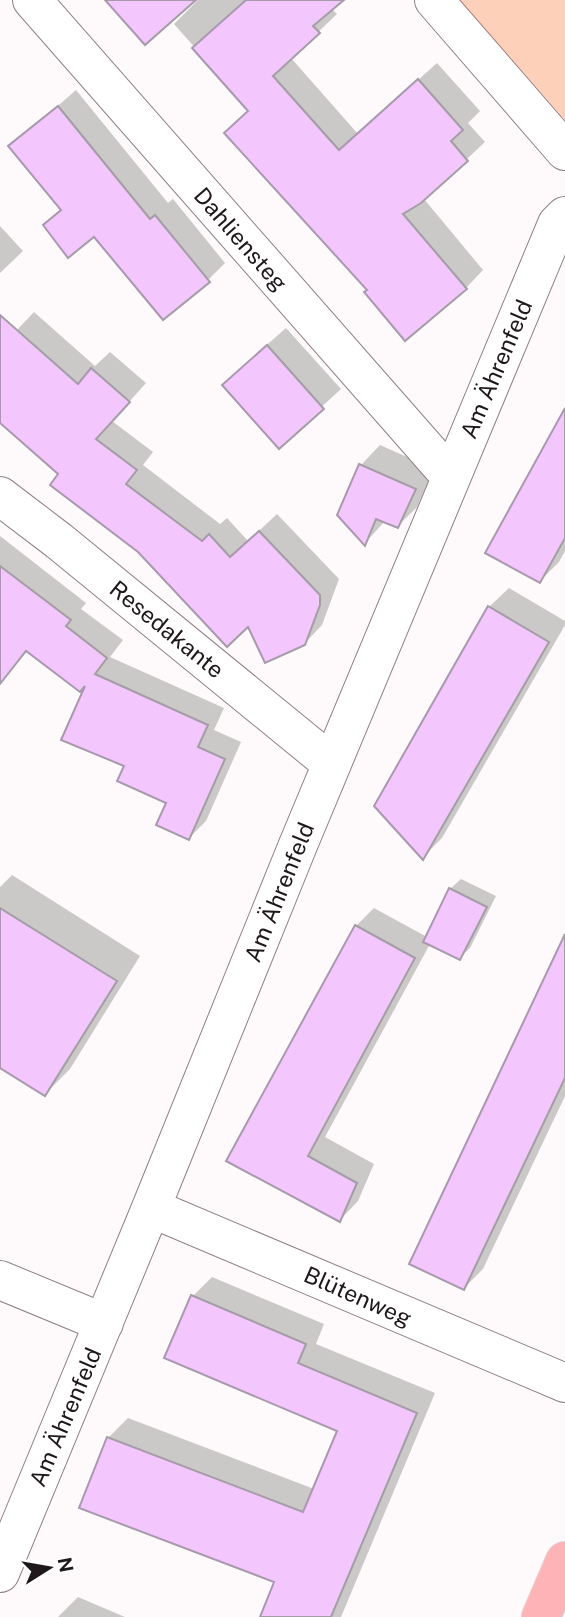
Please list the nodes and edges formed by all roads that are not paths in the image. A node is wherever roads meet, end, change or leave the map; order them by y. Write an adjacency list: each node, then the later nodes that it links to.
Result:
1 (32, 0): 5 (street, Dahliensteg)
2 (434, 0): 3 (street)
3 (565, 151)
4 (565, 216): 5 (street, Am Ährenfeld)
5 (451, 477): 7 (street, Am Ährenfeld)
6 (0, 496): 7 (street, Resedakante)
7 (332, 764): 8 (street, Am Ährenfeld)
8 (151, 1208): 10 (street, Am Ährenfeld); 11 (street, Blütenweg)
9 (0, 1280): 10 (street)
10 (104, 1323): 13 (street, Am Ährenfeld)
11 (565, 1383)
12 (565, 1561): 14 (main road)
13 (0, 1573)
14 (541, 1617)

